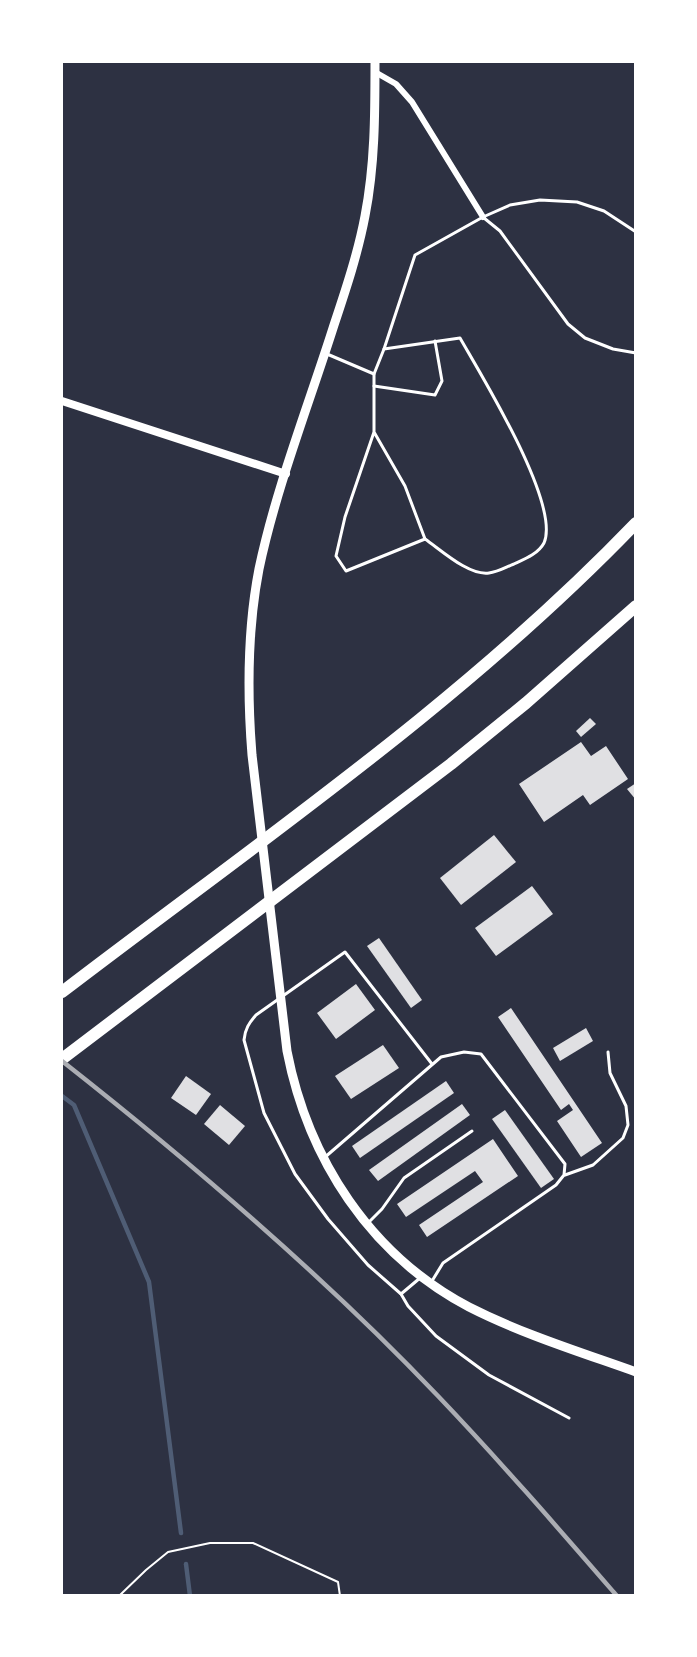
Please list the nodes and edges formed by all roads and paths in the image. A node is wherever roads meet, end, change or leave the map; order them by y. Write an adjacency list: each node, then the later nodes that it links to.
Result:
1 (375, 67): 2 (street); 6 (main road)
2 (483, 217): 3 (lane); 5 (lane); 7 (lane)
3 (636, 232)
4 (435, 341): 5 (lane); 9 (lane); 14 (lane)
5 (384, 349): 8 (lane)
6 (325, 353): 8 (lane); 12 (main road)
7 (636, 353)
8 (374, 374): 9 (lane)
9 (374, 386): 11 (lane)
10 (62, 401): 12 (street)
11 (374, 432): 14 (lane); 14 (lane)
12 (286, 474): 17 (main road)
13 (636, 523): 16 (highway)
14 (425, 539)
15 (636, 606): 19 (highway)
16 (62, 992)
17 (279, 999): 20 (lane); 22 (main road); 27 (lane)
18 (608, 1052): 23 (lane)
19 (62, 1059)
20 (432, 1064): 22 (lane); 23 (lane)
21 (471, 1131): 24 (lane)
22 (323, 1159): 24 (main road)
23 (564, 1175): 26 (lane)
24 (367, 1224): 25 (main road)
25 (422, 1277): 26 (main road); 27 (lane)
26 (432, 1283): 28 (main road)
27 (401, 1294): 29 (lane)
28 (636, 1372)
29 (569, 1418)
30 (119, 1596): 31 (path)
31 (340, 1596)

